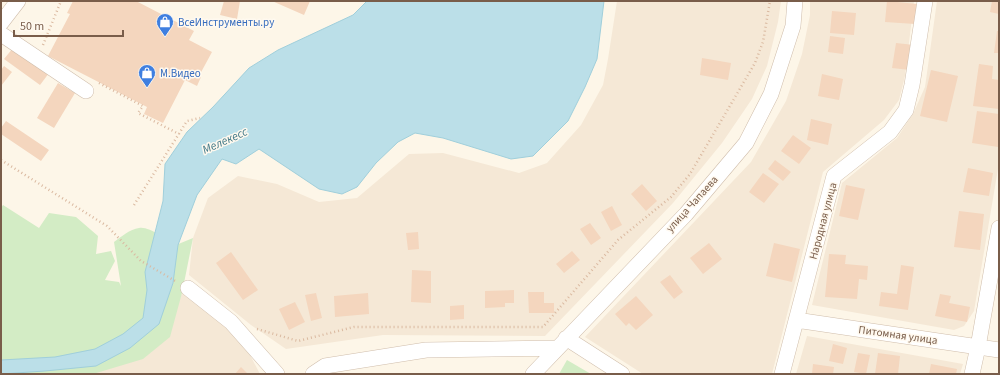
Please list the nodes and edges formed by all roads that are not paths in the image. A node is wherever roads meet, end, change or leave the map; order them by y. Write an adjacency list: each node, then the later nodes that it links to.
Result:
1 (18, 1): 4 (street)
2 (795, 1): 10 (street, улица Чапаева)
3 (925, 1): 9 (street, Народная улица)
4 (1, 23)
5 (1, 34): 6 (street)
6 (86, 91)
7 (999, 228): 11 (street)
8 (188, 288): 13 (street)
9 (796, 320): 11 (street, Питомная улица); 17 (street, Народная улица)
10 (561, 343): 14 (street); 15 (street, улица Чапаева); 16 (street)
11 (978, 347): 12 (street, Питомная улица); 18 (street)
12 (999, 350)
13 (277, 374)
14 (313, 374)
15 (533, 374)
16 (622, 374)
17 (782, 374)
18 (972, 374)

